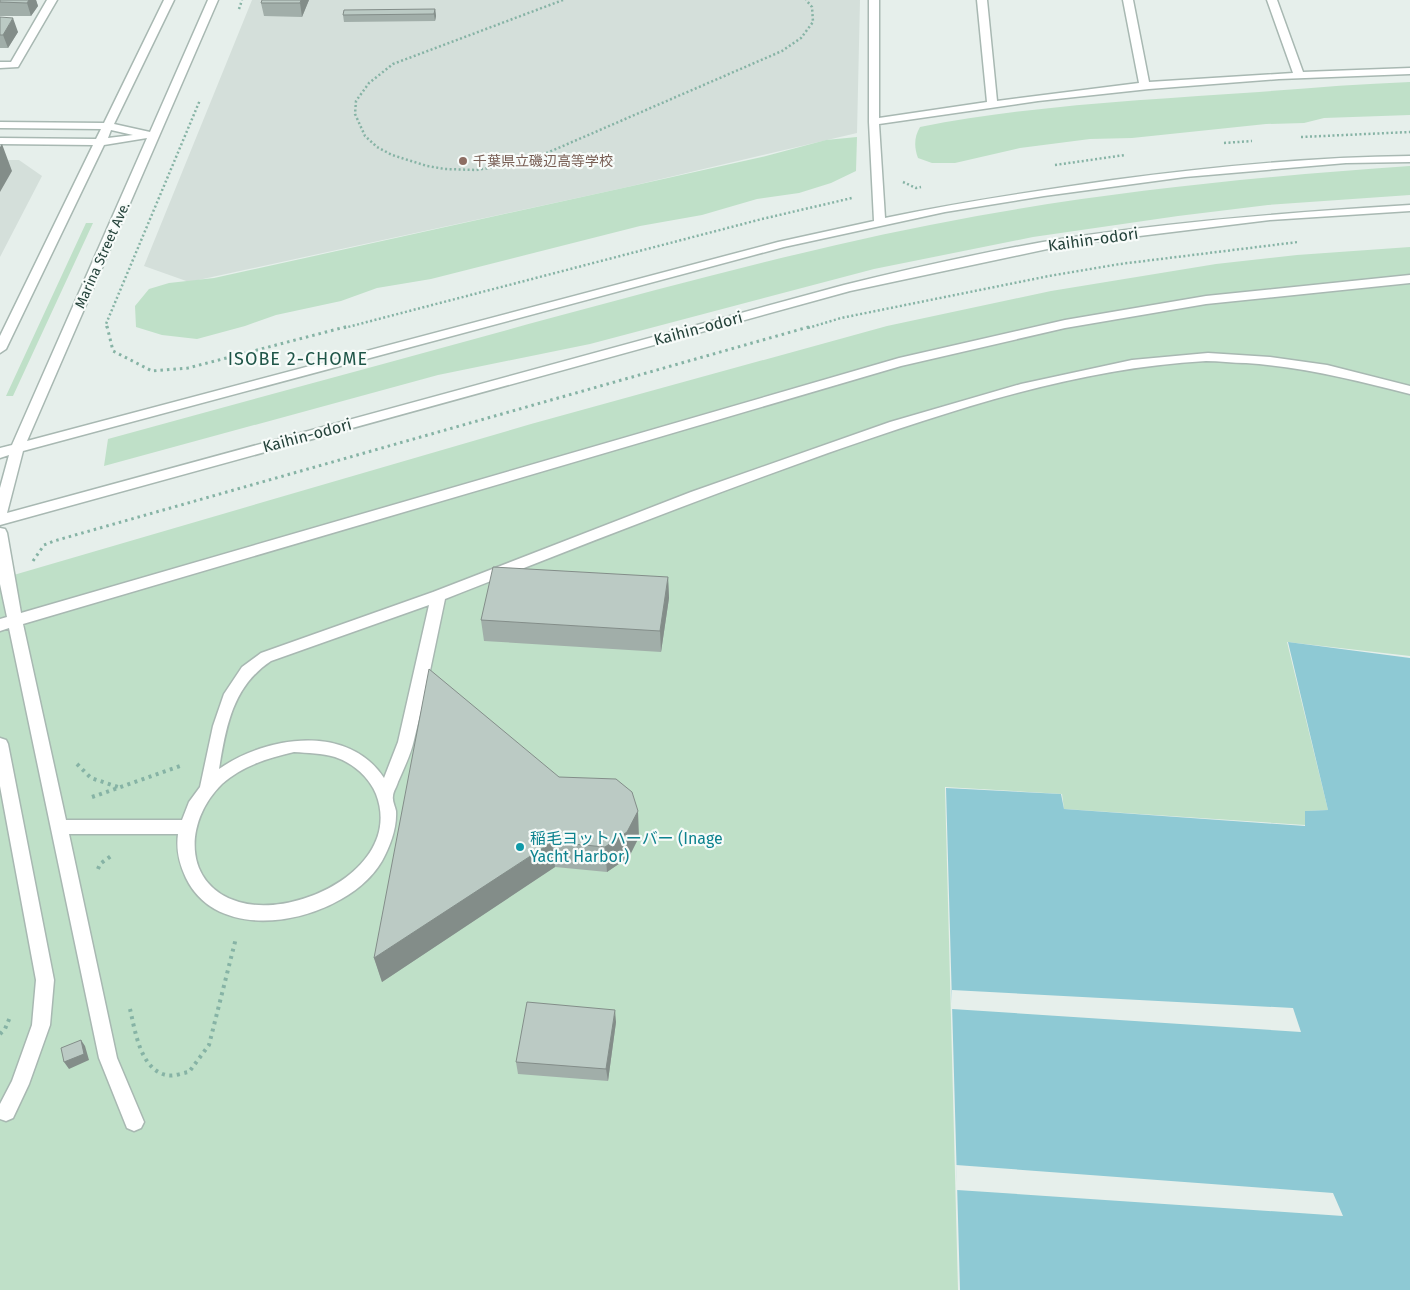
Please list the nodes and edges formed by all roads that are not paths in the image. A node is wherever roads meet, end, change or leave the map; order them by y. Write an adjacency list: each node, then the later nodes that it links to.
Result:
1 (52, 0): 8 (street)
2 (169, 0): 15 (street)
3 (213, 0): 16 (street, Marina Street Ave.)
4 (874, 0): 13 (street)
5 (982, 0): 12 (street)
6 (1128, 0): 11 (street)
7 (1272, 0): 10 (street)
8 (0, 65)
9 (1410, 70): 10 (street)
10 (1299, 75): 11 (street)
11 (1145, 86): 12 (street)
12 (992, 105): 13 (street)
13 (874, 122): 21 (street)
14 (0, 125): 15 (street)
15 (108, 126): 16 (street); 18 (street)
16 (154, 136): 18 (street); 25 (street, Marina Street Ave.)
17 (0, 141): 18 (street)
18 (100, 142): 23 (street)
19 (1410, 159): 21 (street)
20 (1410, 208): 28 (street, Kaihin-odori)
21 (880, 223): 25 (street)
22 (1410, 279): 31 (street)
23 (0, 350)
24 (1410, 390): 30 (street)
25 (17, 449): 26 (street); 27 (street, Marina Street Ave.)
26 (0, 453)
27 (0, 514)
28 (0, 520)
29 (0, 533): 31 (street)
30 (438, 596): 33 (street); 34 (street)
31 (8, 623): 35 (street)
32 (0, 744): 37 (street)
33 (208, 788): 34 (street); 36 (street)
34 (385, 795): 36 (street)
35 (59, 827): 36 (street); 38 (street)
36 (186, 827)
37 (6, 1112)
38 (134, 1122)

